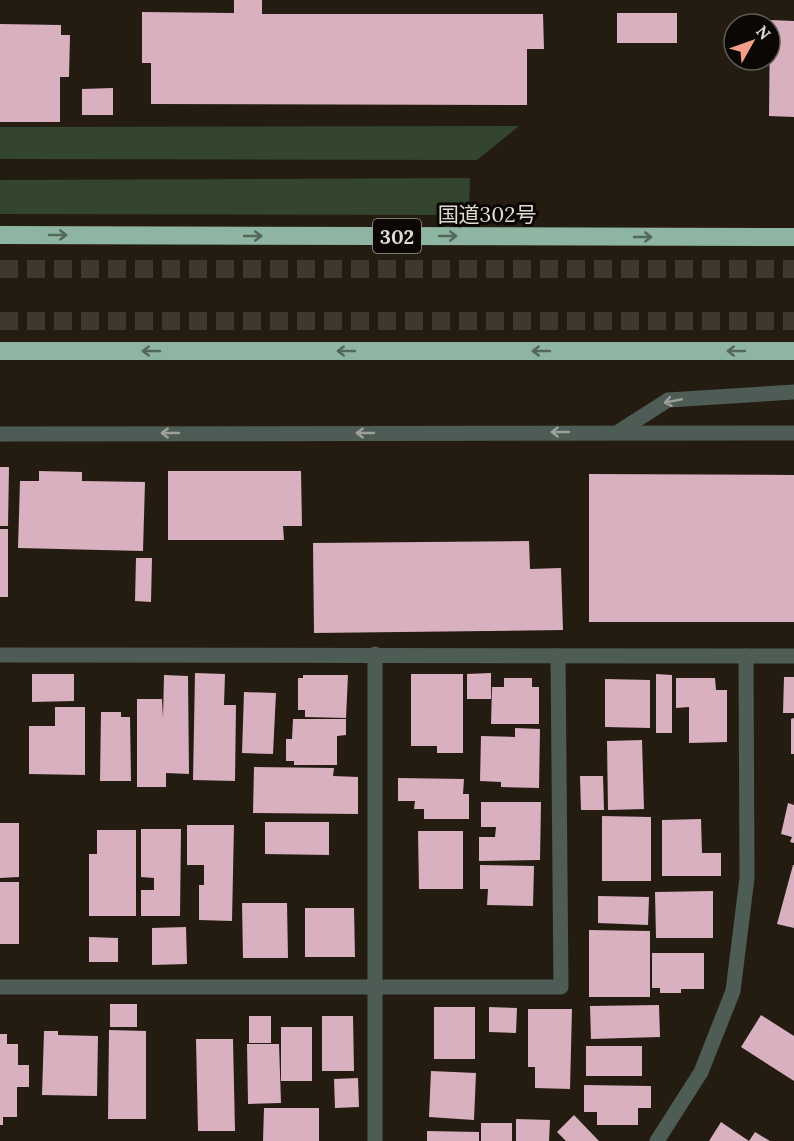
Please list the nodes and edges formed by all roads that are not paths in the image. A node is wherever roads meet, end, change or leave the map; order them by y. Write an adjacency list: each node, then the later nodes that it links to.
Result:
1 (0, 235): 2 (highway, 国道302号 / 302, one-way to 2)
2 (794, 237)
3 (0, 351): 4 (highway, one-way to 3)
4 (794, 351)
5 (794, 392): 6 (street, one-way to 6)
6 (618, 432): 7 (street); 8 (street, one-way to 8)
7 (794, 433)
8 (0, 434)
9 (375, 654): 10 (street); 11 (street); 15 (street)
10 (0, 655)
11 (558, 656): 12 (street); 15 (street)
12 (746, 656): 13 (street); 17 (street)
13 (794, 656)
14 (0, 987): 15 (street)
15 (375, 987): 16 (street)
16 (375, 1141)
17 (657, 1141)

